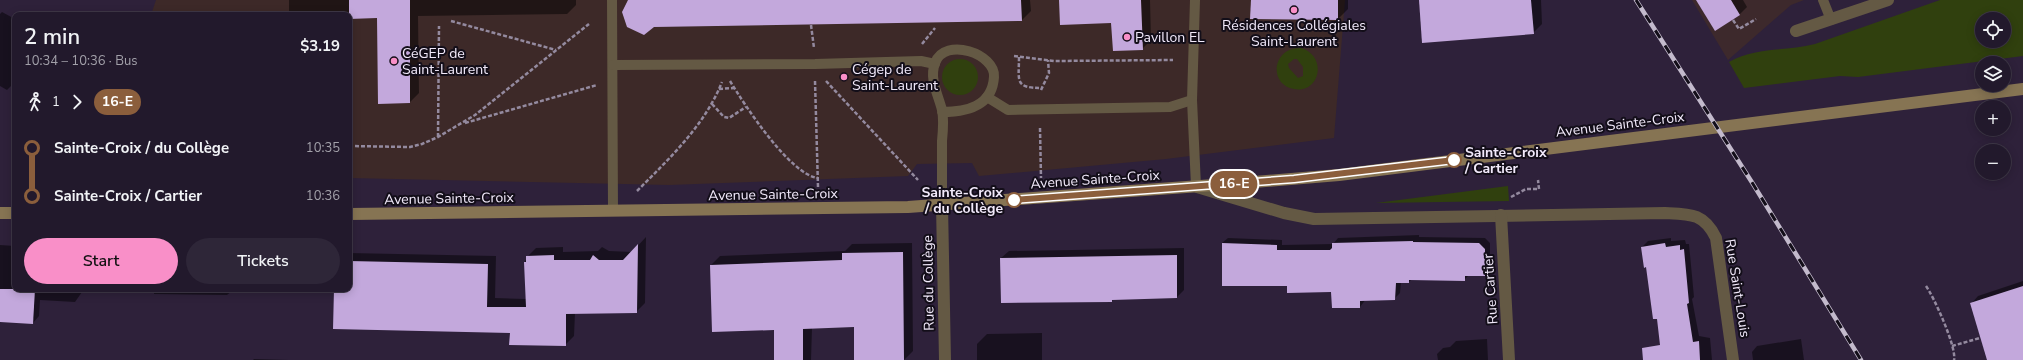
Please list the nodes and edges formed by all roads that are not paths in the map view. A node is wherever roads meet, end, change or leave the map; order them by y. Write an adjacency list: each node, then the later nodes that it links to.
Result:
1 (612, 0): 8 (lane)
2 (1195, 0): 11 (lane)
3 (1823, 0): 5 (lane)
4 (1888, 0): 5 (street)
5 (1831, 20): 6 (street)
6 (1796, 31)
7 (935, 64): 8 (lane); 10 (lane); 12 (lane)
8 (612, 65): 15 (lane)
9 (2023, 89): 13 (main road, Avenue Sainte-Croix)
10 (987, 97): 11 (lane); 12 (lane)
11 (1192, 100): 13 (lane)
12 (942, 112): 14 (lane)
13 (1196, 186): 14 (main road, Avenue Sainte-Croix); 19 (street, Avenue Sainte-Croix)
14 (942, 205): 15 (main road, Avenue Sainte-Croix); 21 (street, Rue du Collège)
15 (613, 211): 18 (main road, Avenue Sainte-Croix)
16 (0, 213): 17 (main road)
17 (12, 213)
18 (352, 214)
19 (1501, 215): 20 (street, Avenue Sainte-Croix); 22 (street, Rue Cartier)
20 (1707, 223): 23 (street, Rue Saint-Louis)
21 (945, 360)
22 (1509, 360)
23 (1733, 360)

